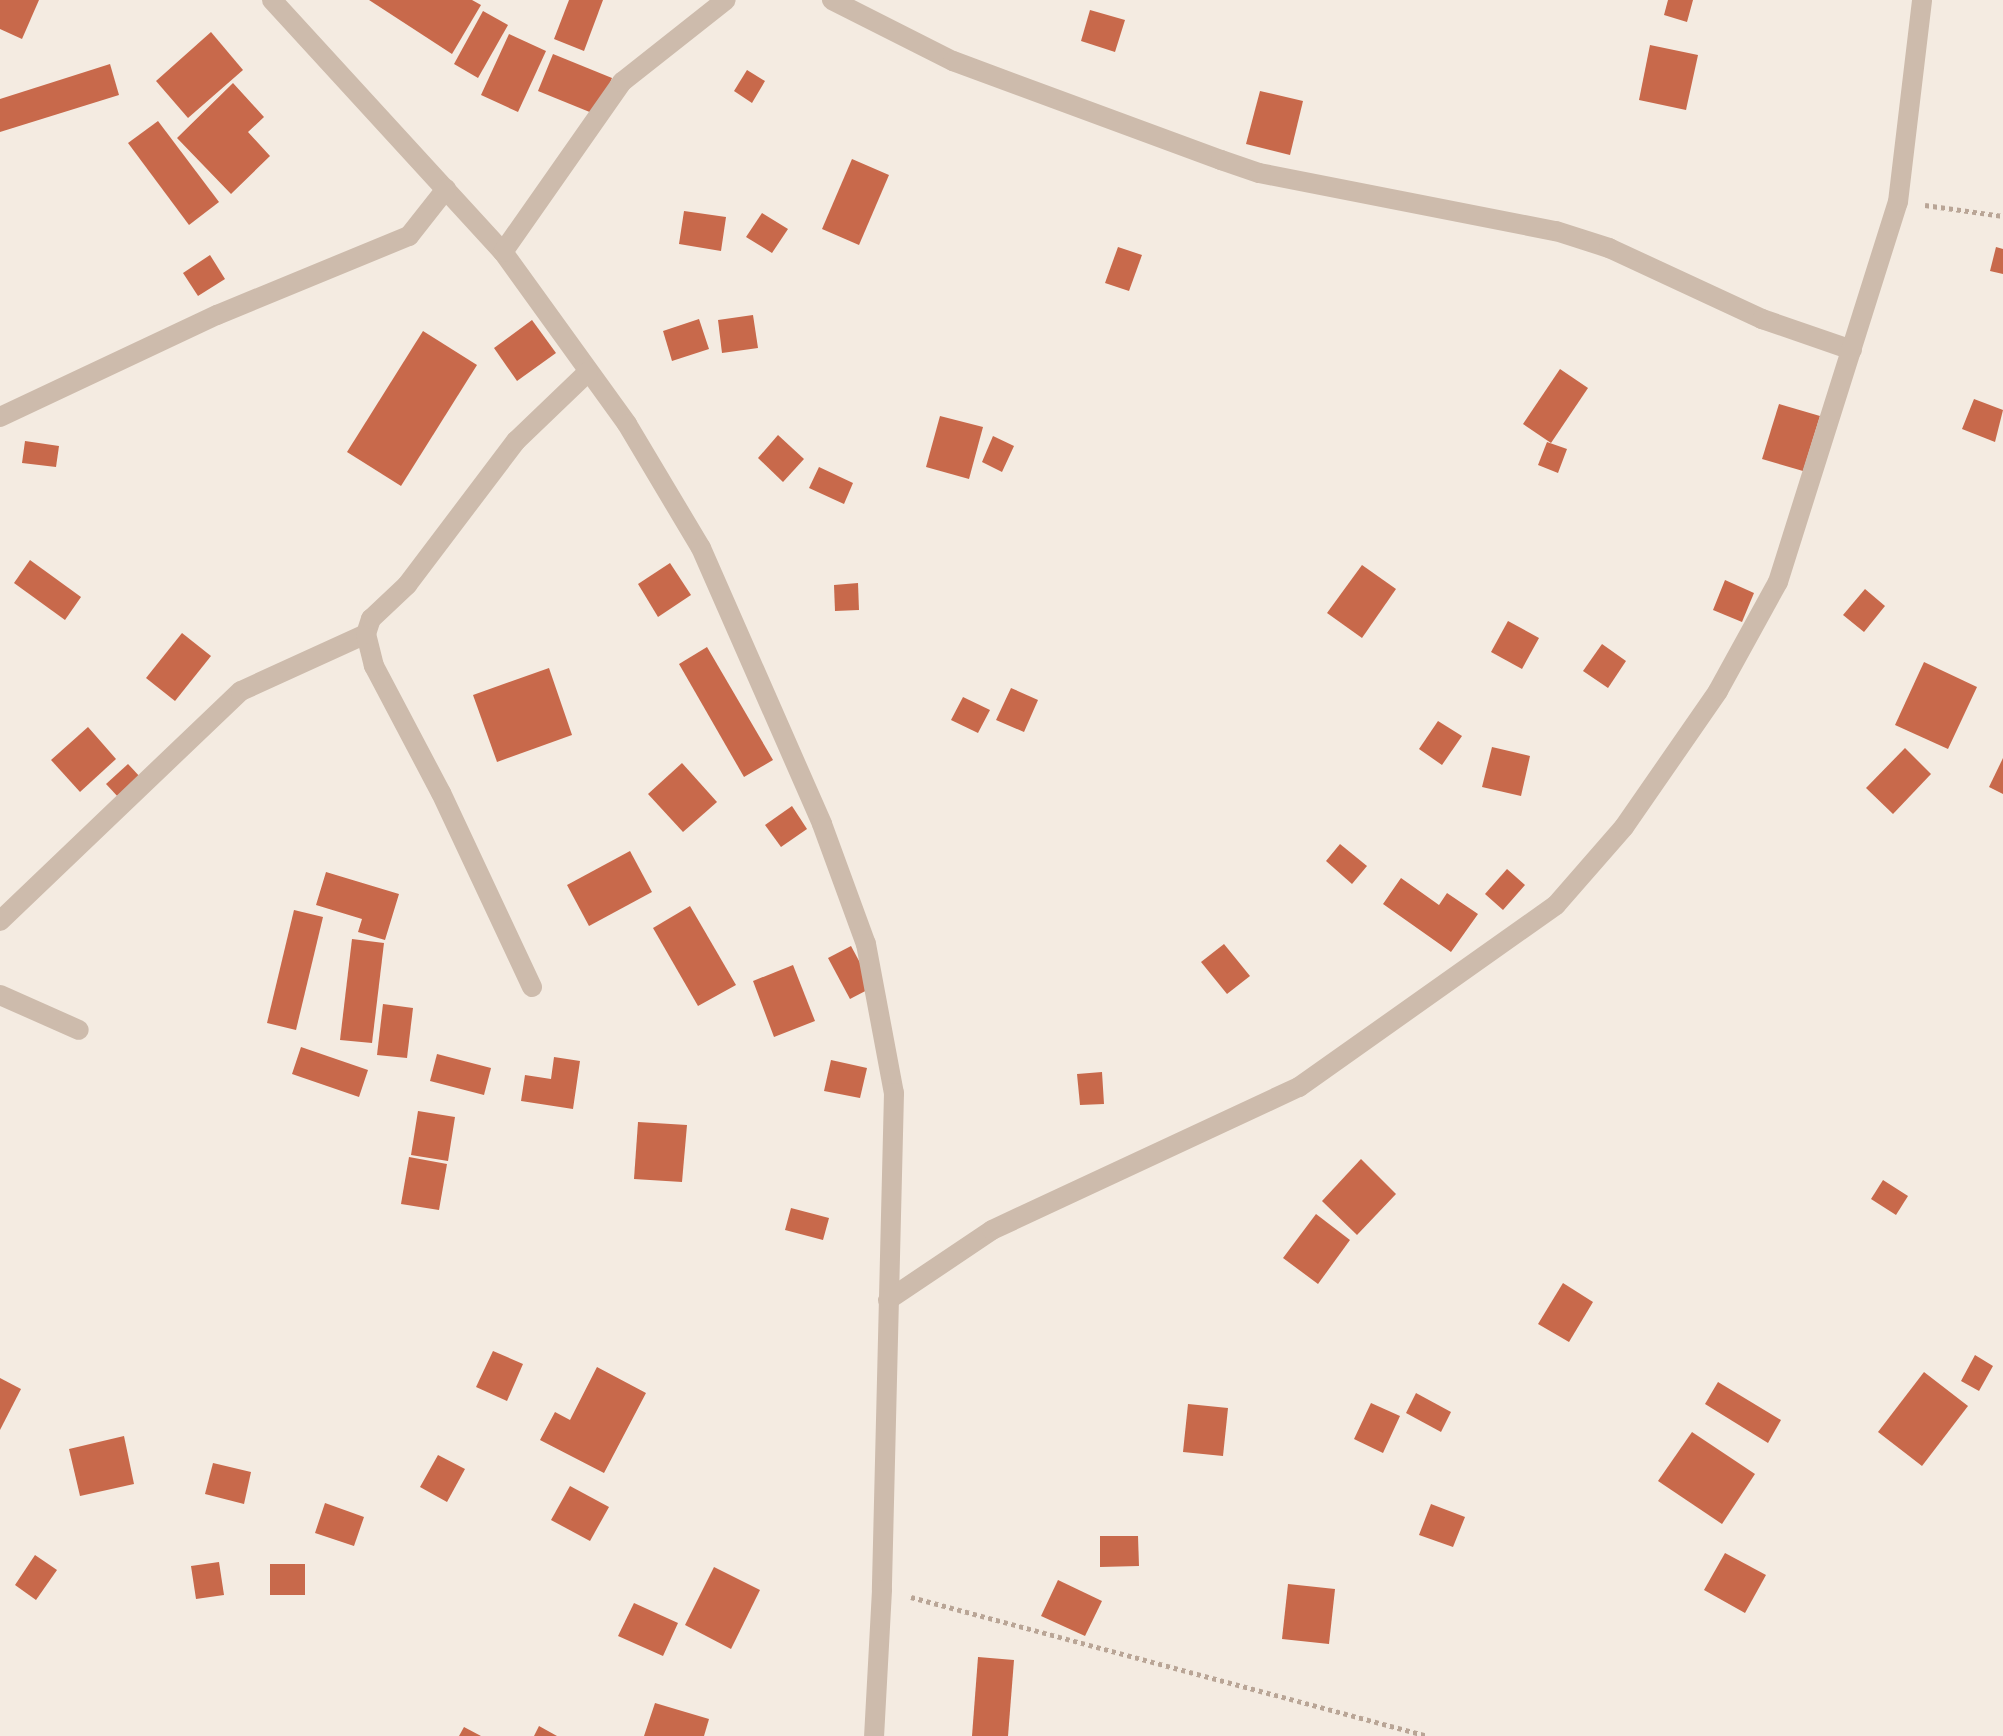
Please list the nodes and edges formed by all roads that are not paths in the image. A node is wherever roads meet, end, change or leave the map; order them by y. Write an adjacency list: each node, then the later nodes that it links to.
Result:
1 (272, 0): 5 (street)
2 (726, 0): 6 (street)
3 (832, 0): 7 (street)
4 (1922, 0): 7 (street)
5 (446, 189): 6 (street); 9 (street)
6 (503, 252): 8 (street)
7 (1852, 350): 15 (street)
8 (588, 372): 10 (street); 15 (street)
9 (0, 417)
10 (366, 634): 11 (street); 12 (street)
11 (0, 921)
12 (532, 987)
13 (0, 995): 14 (street)
14 (79, 1030)
15 (888, 1300): 16 (street)
16 (874, 1736)

